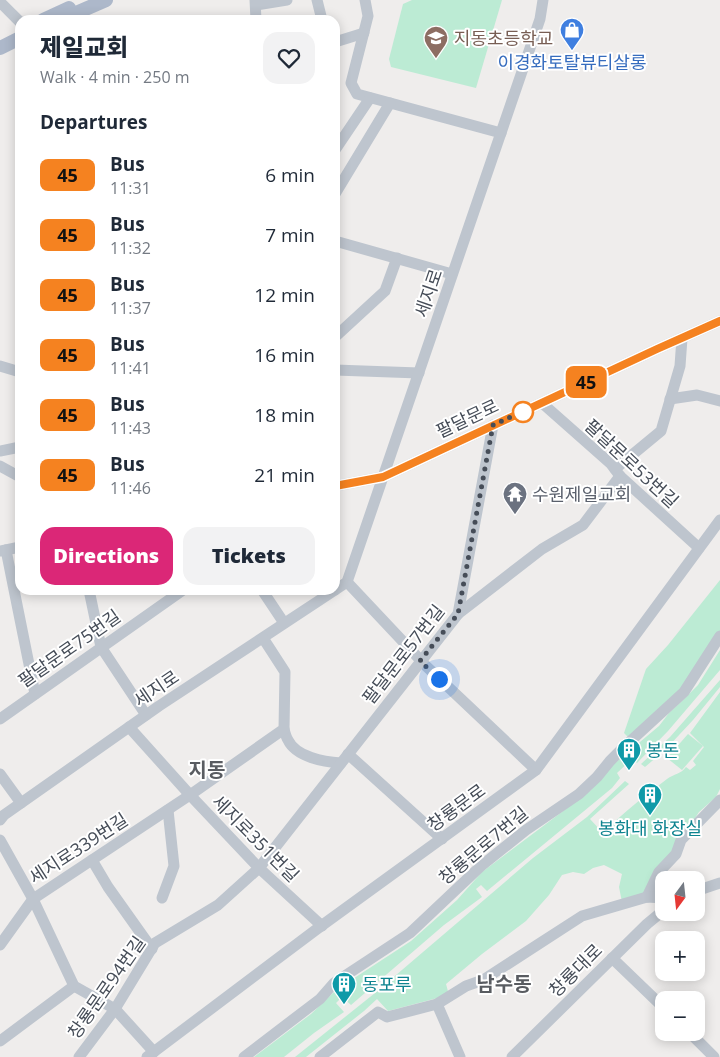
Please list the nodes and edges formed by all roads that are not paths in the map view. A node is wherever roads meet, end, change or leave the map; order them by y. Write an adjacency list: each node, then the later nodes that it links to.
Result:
1 (85, 0): 9 (main road)
2 (106, 0): 10 (main road)
3 (287, 0): 8 (street)
4 (317, 0): 12 (street)
5 (365, 0): 15 (street)
6 (543, 0): 22 (street, 세지로)
7 (0, 2): 13 (street)
8 (255, 2): 11 (street)
9 (54, 15)
10 (72, 15)
11 (256, 15)
12 (321, 15)
13 (15, 17)
14 (15, 33): 16 (main road)
15 (364, 33): 18 (street); 20 (street)
16 (0, 40)
17 (15, 40): 19 (main road)
18 (340, 40)
19 (0, 48)
20 (370, 98): 21 (street); 23 (street)
21 (390, 103): 22 (street); 24 (street)
22 (501, 133): 27 (street, 세지로)
23 (340, 143)
24 (340, 186)
25 (340, 242): 26 (street)
26 (397, 258): 27 (street); 29 (street)
27 (452, 274): 34 (street, 세지로)
28 (720, 321): 30 (street, 팔달문로)
29 (340, 332)
30 (682, 338): 35 (street); 37 (street, 팔달문로)
31 (0, 366): 32 (street)
32 (15, 370)
33 (340, 370): 34 (street)
34 (418, 373): 44 (street, 세지로)
35 (670, 399): 36 (street); 42 (street)
36 (720, 401)
37 (542, 403): 38 (street, 팔달문로); 42 (street, 팔달문로53번길)
38 (493, 425): 44 (street, 팔달문로); 55 (street, 팔달문로57번길)
39 (15, 447): 40 (street)
40 (0, 448)
41 (0, 466): 43 (street)
42 (617, 473): 47 (street, 팔달문로53번길); 55 (street)
43 (15, 474)
44 (383, 477): 45 (street, 팔달문로); 49 (street, 세지로)
45 (340, 485)
46 (720, 520): 47 (street, 창룡문로)
47 (699, 548): 67 (street, 창룡문로)
48 (3, 551): 61 (street)
49 (347, 582): 50 (street, 세지로); 60 (street)
50 (340, 587)
51 (90, 595): 59 (street)
52 (176, 595): 59 (street, 팔달문로75번길)
53 (265, 595): 56 (street)
54 (327, 595): 56 (street, 세지로)
55 (458, 614): 60 (street, 팔달문로57번길)
56 (284, 623): 58 (street, 세지로)
57 (720, 636): 98 (street, 창룡문로7번길)
58 (263, 638): 62 (street, 세지로); 65 (street)
59 (100, 647): 61 (street, 팔달문로75번길); 62 (street)
60 (420, 661): 66 (street, 팔달문로57번길); 67 (street)
61 (35, 694): 63 (street, 팔달문로75번길)
62 (146, 715): 64 (street, 세지로)
63 (0, 719)
64 (129, 727): 69 (street, 세지로351번길); 71 (street, 세지로)
65 (284, 729): 66 (street); 69 (street, 세지로339번길)
66 (344, 758): 74 (street); 77 (street, 팔달문로57번길)
67 (536, 770): 74 (street, 창룡문로)
68 (0, 774): 71 (street)
69 (190, 795): 72 (street, 세지로339번길); 77 (street, 세지로351번길)
70 (720, 800): 80 (street)
71 (21, 803): 73 (street, 세지로)
72 (168, 810): 76 (street, 세지로339번길); 82 (street)
73 (0, 820)
74 (442, 838): 85 (street, 창룡문로)
75 (0, 840): 83 (street)
76 (92, 860): 83 (street, 세지로339번길); 87 (street)
77 (259, 868): 85 (street, 세지로351번길); 87 (street, 창룡문로94번길)
78 (720, 883): 79 (street)
79 (705, 888)
80 (647, 897): 81 (street); 91 (street)
81 (655, 897)
82 (162, 898)
83 (33, 899): 86 (street, 세지로339번길); 89 (street)
84 (655, 918): 88 (street, 창룡대로)
85 (322, 926): 96 (street, 창룡문로)
86 (0, 945)
87 (152, 949): 92 (street, 창룡문로94번길)
88 (612, 958): 90 (street); 101 (street, 창룡대로)
89 (74, 986): 92 (street); 94 (street)
90 (655, 999)
91 (437, 1004): 95 (street); 100 (street)
92 (114, 1009): 96 (street); 97 (street, 창룡문로94번길)
93 (698, 1041): 102 (street)
94 (0, 1042)
95 (335, 1052): 99 (street)
96 (150, 1054)
97 (79, 1057)
98 (244, 1057)
99 (320, 1057)
100 (460, 1057)
101 (512, 1057)
102 (714, 1057)

